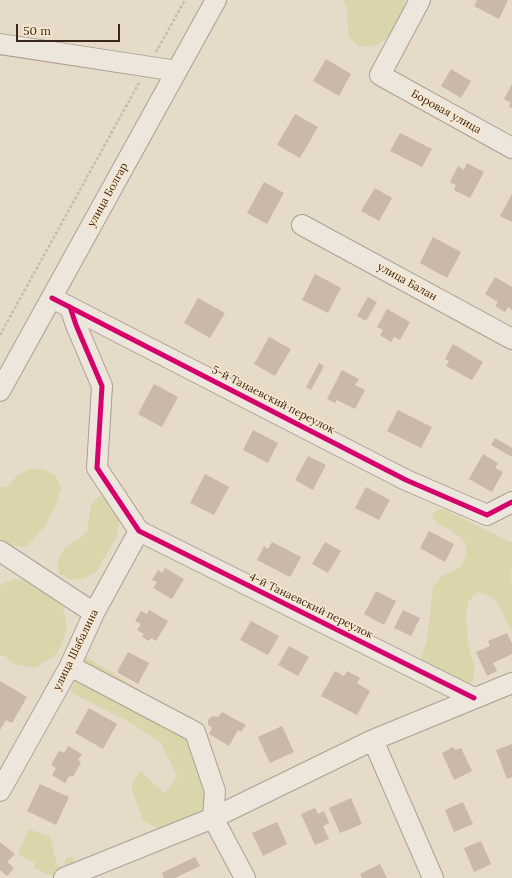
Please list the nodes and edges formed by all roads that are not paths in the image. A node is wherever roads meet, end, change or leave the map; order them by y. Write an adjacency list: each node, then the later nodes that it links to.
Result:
1 (216, 0): 4 (street, улица Болгар)
2 (420, 0): 5 (street, Боровая улица)
3 (0, 44): 4 (street)
4 (177, 71): 7 (street, улица Болгар)
5 (512, 148)
6 (302, 225): 9 (street, улица Балан)
7 (52, 298): 8 (street, 5-й Танаевский переулок); 10 (street, улица Болгар)
8 (70, 307): 11 (street, 5-й Танаевский переулок); 12 (street)
9 (512, 339)
10 (0, 390)
11 (504, 504)
12 (139, 531): 14 (street, улица Шабалина); 17 (street, 4-й Танаевский переулок)
13 (0, 551): 14 (street)
14 (94, 613): 15 (street, улица Шабалина)
15 (70, 666): 19 (street, улица Шабалина); 20 (street)
16 (512, 683): 17 (street)
17 (474, 698): 18 (street)
18 (373, 740): 20 (street); 23 (street)
19 (0, 791)
20 (213, 818): 21 (street); 22 (street)
21 (64, 878)
22 (246, 878)
23 (433, 878)

